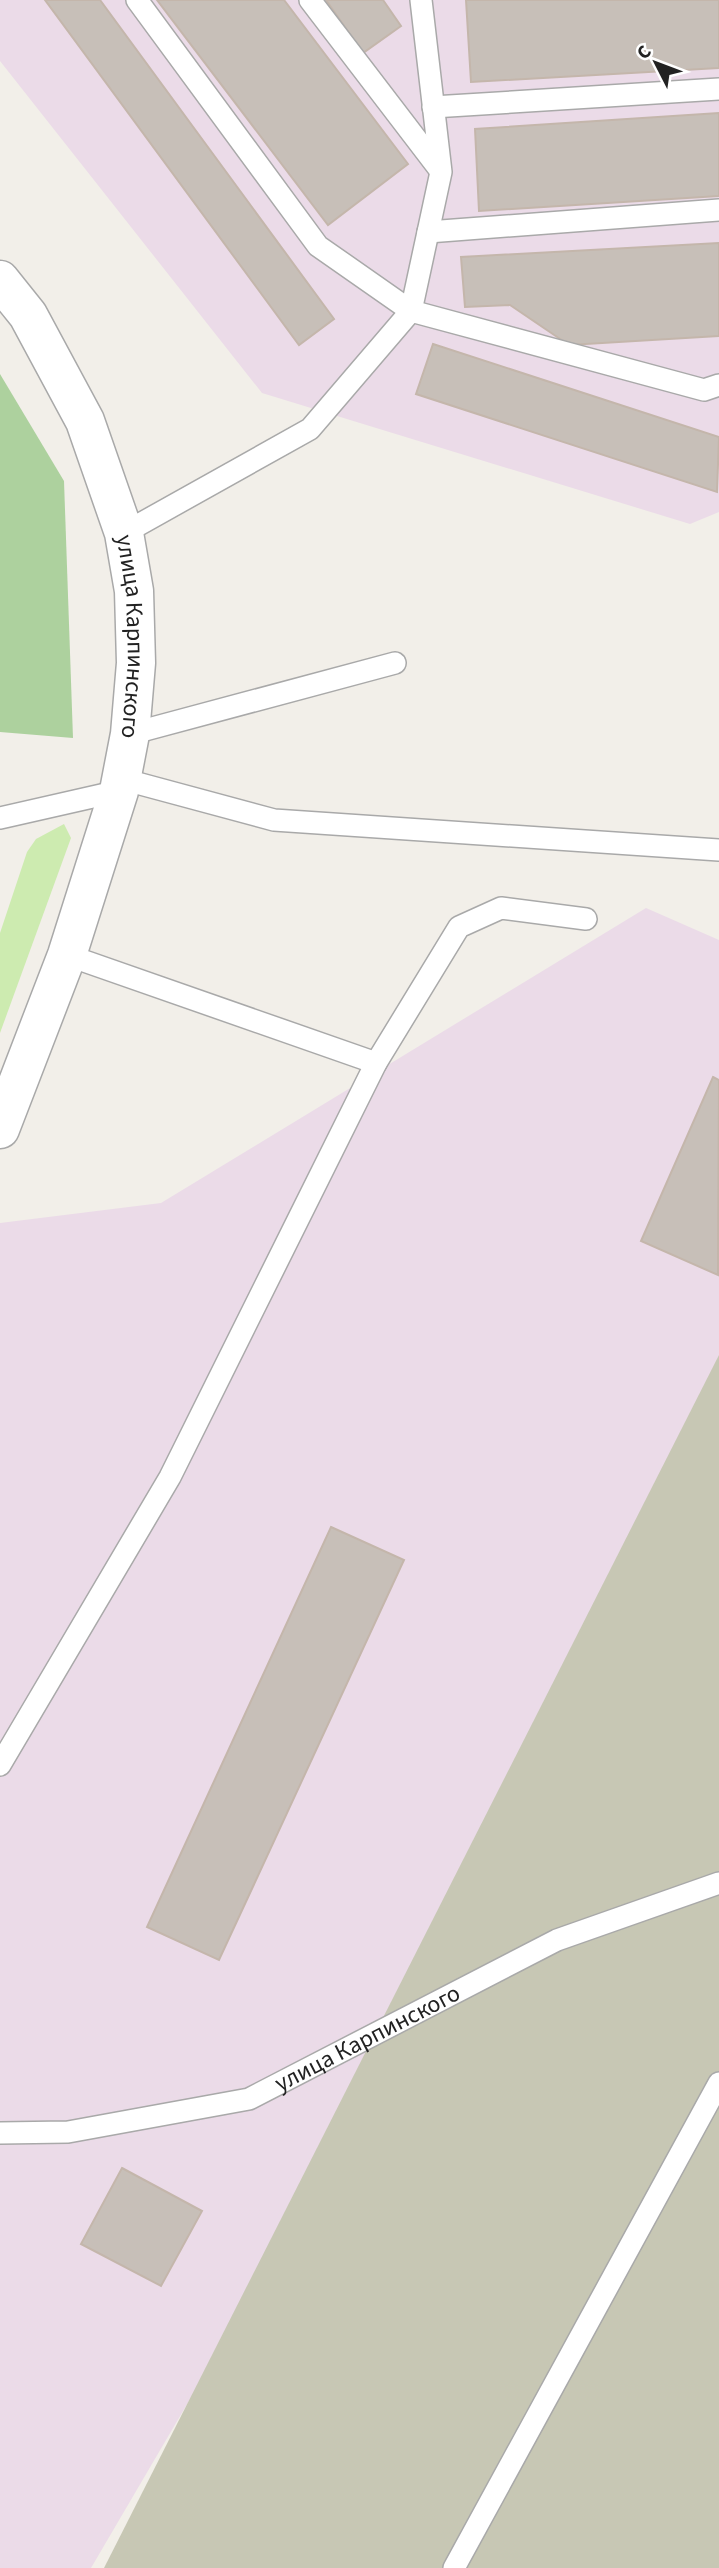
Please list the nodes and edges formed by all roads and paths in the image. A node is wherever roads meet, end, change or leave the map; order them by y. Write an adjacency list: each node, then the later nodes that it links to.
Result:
1 (137, 0): 10 (lane)
2 (310, 0): 6 (lane)
3 (421, 0): 5 (lane)
4 (719, 89): 5 (lane)
5 (433, 107): 6 (lane)
6 (441, 172): 8 (lane)
7 (719, 210): 8 (lane)
8 (428, 232): 10 (lane)
9 (0, 280): 12 (street, улица Карпинского)
10 (411, 311): 11 (lane); 12 (lane)
11 (719, 385)
12 (124, 533): 14 (street, улица Карпинского)
13 (395, 663): 14 (lane)
14 (130, 734): 15 (street, улица Карпинского)
15 (121, 785): 16 (lane); 17 (lane); 19 (street, улица Карпинского)
16 (0, 818)
17 (719, 850)
18 (586, 919): 20 (lane)
19 (67, 955): 20 (lane); 21 (street, улица Карпинского)
20 (376, 1063): 22 (lane)
21 (0, 1129)
22 (0, 1765)
23 (719, 1883): 25 (lane, улица Карпинского)
24 (719, 2082): 26 (lane)
25 (0, 2133)
26 (454, 2568)

